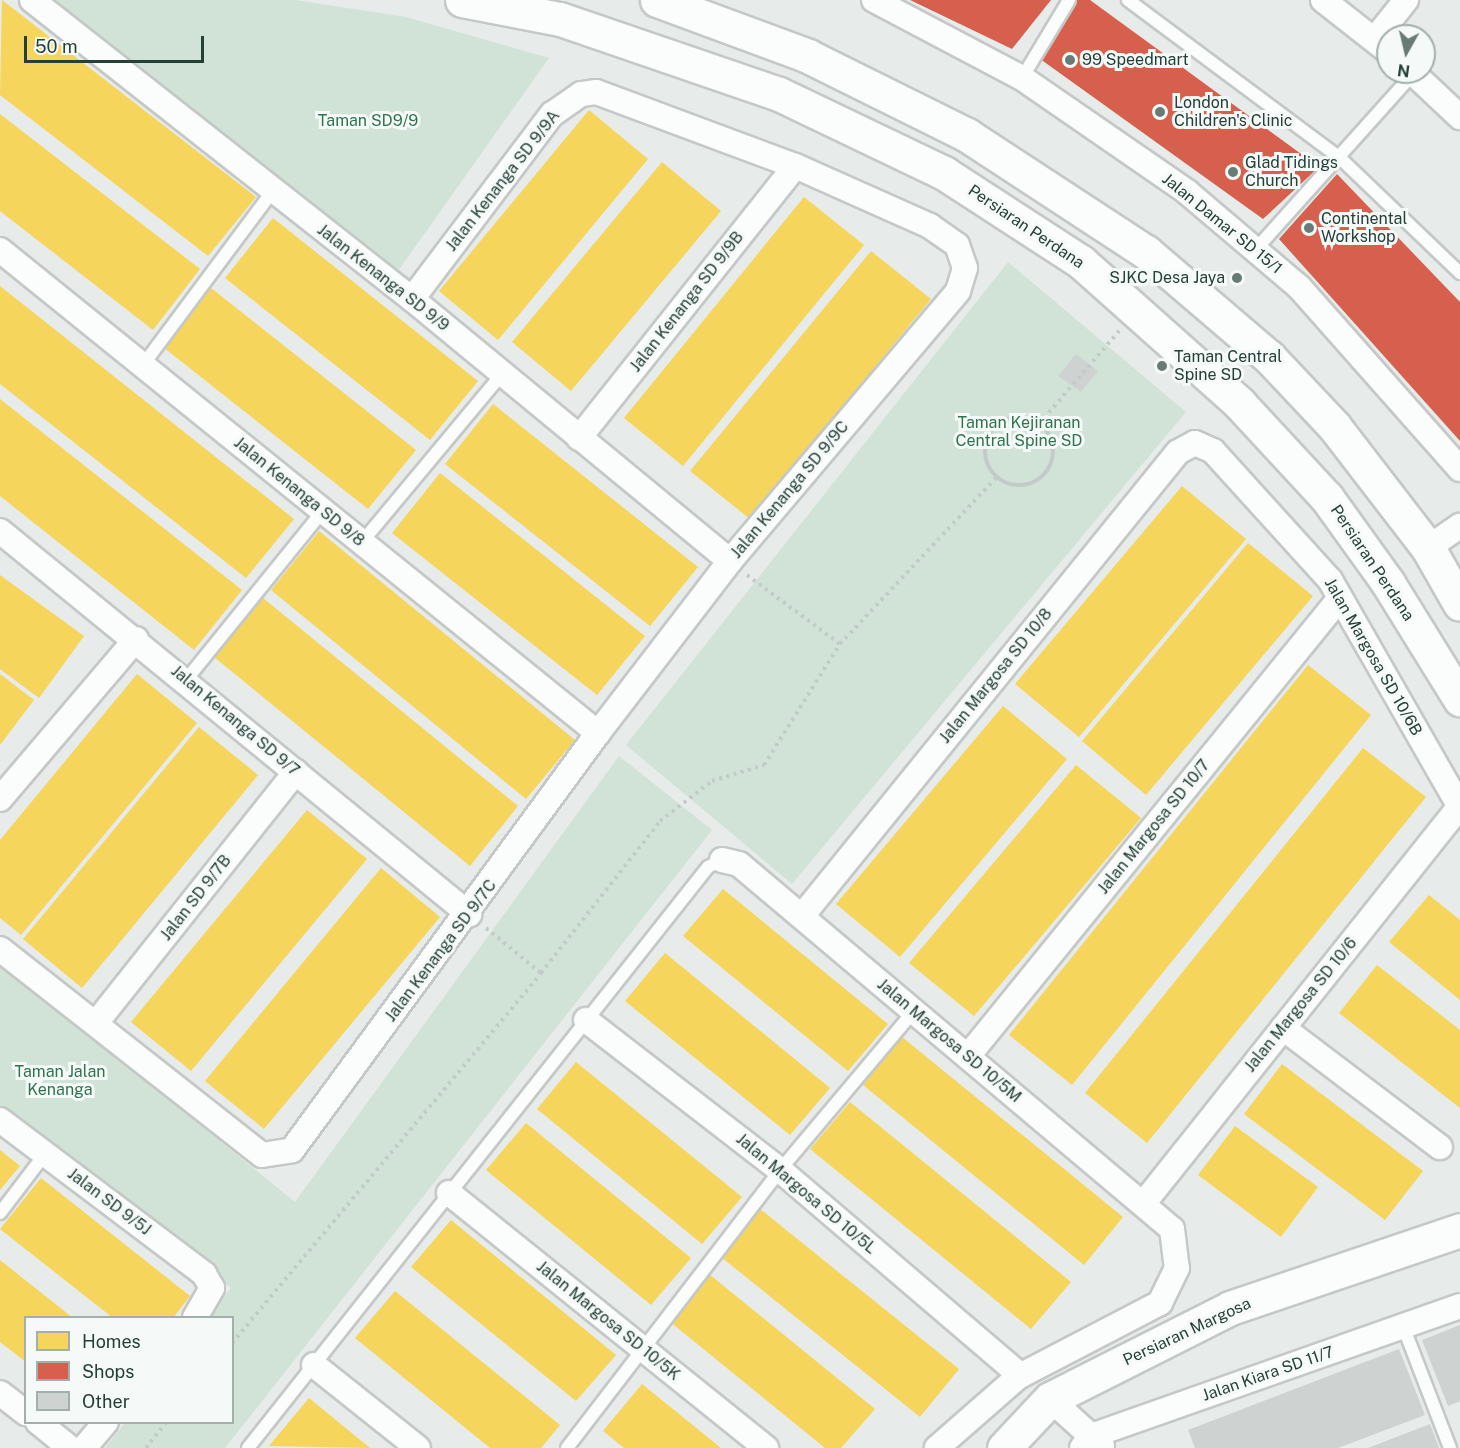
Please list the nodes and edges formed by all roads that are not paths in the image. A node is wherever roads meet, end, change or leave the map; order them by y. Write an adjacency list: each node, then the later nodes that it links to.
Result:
1 (32, 0): 20 (street, Jalan Kenanga SD 9/9)
2 (462, 0): 9 (main road, Persiaran Perdana)
3 (657, 0): 16 (main road)
4 (874, 0): 12 (street, Jalan Damar SD 15/1)
5 (1069, 0): 12 (lane)
6 (1128, 0): 17 (lane)
7 (1323, 0): 11 (street)
8 (1406, 0): 10 (street)
9 (561, 9): 19 (main road, Persiaran Perdana)
10 (1393, 24)
11 (1376, 41)
12 (1022, 78): 22 (street, Jalan Damar SD 15/1)
13 (1403, 84): 17 (lane)
14 (1425, 84): 15 (street)
15 (1460, 117)
16 (967, 135): 19 (main road); 35 (main road)
17 (1339, 157): 22 (lane); 24 (lane)
18 (795, 166): 21 (street, Jalan Kenanga SD 9/9A); 25 (street, Jalan Kenanga SD 9/9A); 28 (street, Jalan Kenanga SD 9/9B)
19 (944, 173): 41 (main road, Persiaran Perdana)
20 (272, 192): 25 (street, Jalan Kenanga SD 9/9); 26 (lane)
21 (957, 245): 36 (street, Jalan Kenanga SD 9/9C)
22 (1256, 249): 30 (street, Jalan Damar SD 15/1)
23 (0, 250): 26 (street, Jalan Kenanga SD 9/8)
24 (1460, 273)
25 (411, 299): 27 (street, Jalan Kenanga SD 9/9)
26 (143, 365): 31 (street, Jalan Kenanga SD 9/8)
27 (502, 374): 28 (street, Jalan Kenanga SD 9/9); 34 (lane)
28 (579, 438): 36 (street, Jalan Kenanga SD 9/9)
29 (1195, 443): 38 (street, Jalan Margosa SD 10/6B); 48 (street, Jalan Margosa SD 10/8)
30 (1460, 469)
31 (322, 511): 34 (street, Jalan Kenanga SD 9/8); 40 (lane)
32 (1460, 526): 35 (street)
33 (0, 531): 39 (street, Jalan Kenanga SD 9/7)
34 (362, 542): 42 (street, Jalan Kenanga SD 9/8)
35 (1428, 548): 37 (main road)
36 (730, 561): 42 (street, Jalan Kenanga SD 9/9C)
37 (1457, 594)
38 (1340, 598): 45 (street, Jalan Margosa SD 10/6B); 54 (street, Jalan Margosa SD 10/7)
39 (136, 639): 40 (street, Jalan Kenanga SD 9/7); 44 (street)
40 (186, 680): 43 (street, Jalan Kenanga SD 9/7)
41 (1460, 699)
42 (598, 733): 47 (street, Jalan Kenanga SD 9/7C)
43 (296, 772): 47 (street, Jalan Kenanga SD 9/7); 52 (street, Jalan SD 9/7B)
44 (0, 799)
45 (1460, 807): 53 (street, Jalan Margosa SD 10/6)
46 (722, 860): 48 (street, Jalan Margosa SD 10/5M); 51 (lane)
47 (469, 914): 52 (street, Jalan Kenanga SD 9/7C)
48 (802, 916): 50 (street, Jalan Margosa SD 10/5M)
49 (0, 949): 52 (street)
50 (914, 1011): 54 (street, Jalan Margosa SD 10/5M); 58 (lane)
51 (586, 1020): 58 (street, Jalan Margosa SD 10/5L); 59 (lane)
52 (96, 1023)
53 (1283, 1028): 56 (street); 60 (street, Jalan Margosa SD 10/6)
54 (968, 1056): 60 (street, Jalan Margosa SD 10/5M)
55 (0, 1120): 57 (street, Jalan SD 9/5J)
56 (1440, 1147)
57 (45, 1154): 61 (lane); 64 (street, Jalan SD 9/5J)
58 (780, 1170): 66 (lane); 68 (street, Jalan Margosa SD 10/5L)
59 (449, 1193): 66 (street, Jalan Margosa SD 10/5K); 67 (lane)
60 (1143, 1204): 68 (street, Jalan Margosa SD 10/5M)
61 (0, 1213)
62 (1460, 1230): 70 (main road, Persiaran Margosa)
63 (1460, 1306): 65 (street, Jalan Kiara SD 11/7)
64 (196, 1316)
65 (1403, 1326): 74 (street, Jalan Kiara SD 11/7); 83 (lane)
66 (645, 1351): 79 (lane); 80 (street, Jalan Margosa SD 10/5K)
67 (314, 1365): 77 (lane); 78 (street)
68 (1020, 1375): 81 (street)
69 (0, 1393): 71 (street)
70 (1050, 1400): 74 (street); 82 (main road, Persiaran Margosa)
71 (24, 1411)
72 (40, 1424): 75 (street)
73 (104, 1424): 76 (street)
74 (1092, 1444)
75 (70, 1448)
76 (84, 1448)
77 (248, 1448)
78 (418, 1448)
79 (567, 1448)
80 (766, 1448)
81 (937, 1448)
82 (1004, 1448)
83 (1450, 1448)

